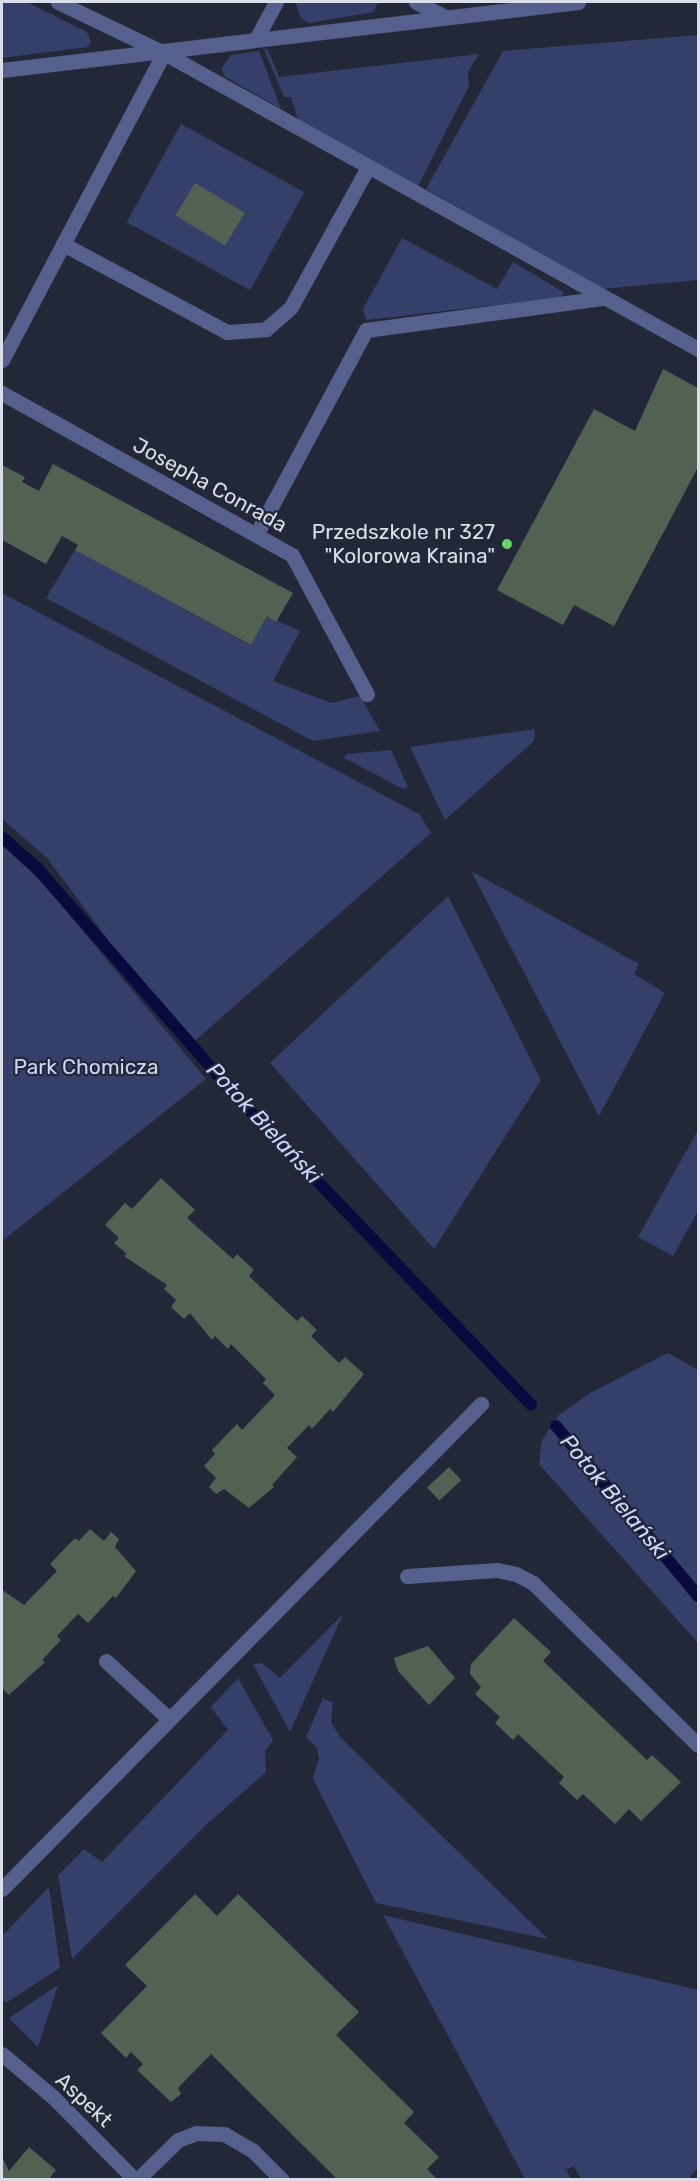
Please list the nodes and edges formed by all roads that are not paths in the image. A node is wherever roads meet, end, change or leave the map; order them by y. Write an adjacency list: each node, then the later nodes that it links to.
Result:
1 (57, 2): 8 (street)
2 (276, 2): 7 (street)
3 (416, 2): 6 (street)
4 (578, 2): 5 (street)
5 (539, 4): 6 (street)
6 (446, 17): 7 (street)
7 (255, 39): 8 (street)
8 (164, 53): 9 (street); 10 (street); 11 (street)
9 (2, 70)
10 (368, 167): 11 (street); 12 (street)
11 (63, 244): 14 (street)
12 (604, 298): 13 (street); 16 (street)
13 (699, 349)
14 (2, 360)
15 (2, 393): 16 (street, Josepha Conrada)
16 (256, 535): 17 (street, Josepha Conrada)
17 (367, 694)
18 (480, 1404): 21 (street)
19 (407, 1576): 22 (street)
20 (106, 1661): 21 (street)
21 (168, 1718): 23 (street)
22 (699, 1745)
23 (2, 1889)
24 (2, 2054): 25 (street, Aspekt)
25 (136, 2180): 26 (street)
26 (282, 2180)

